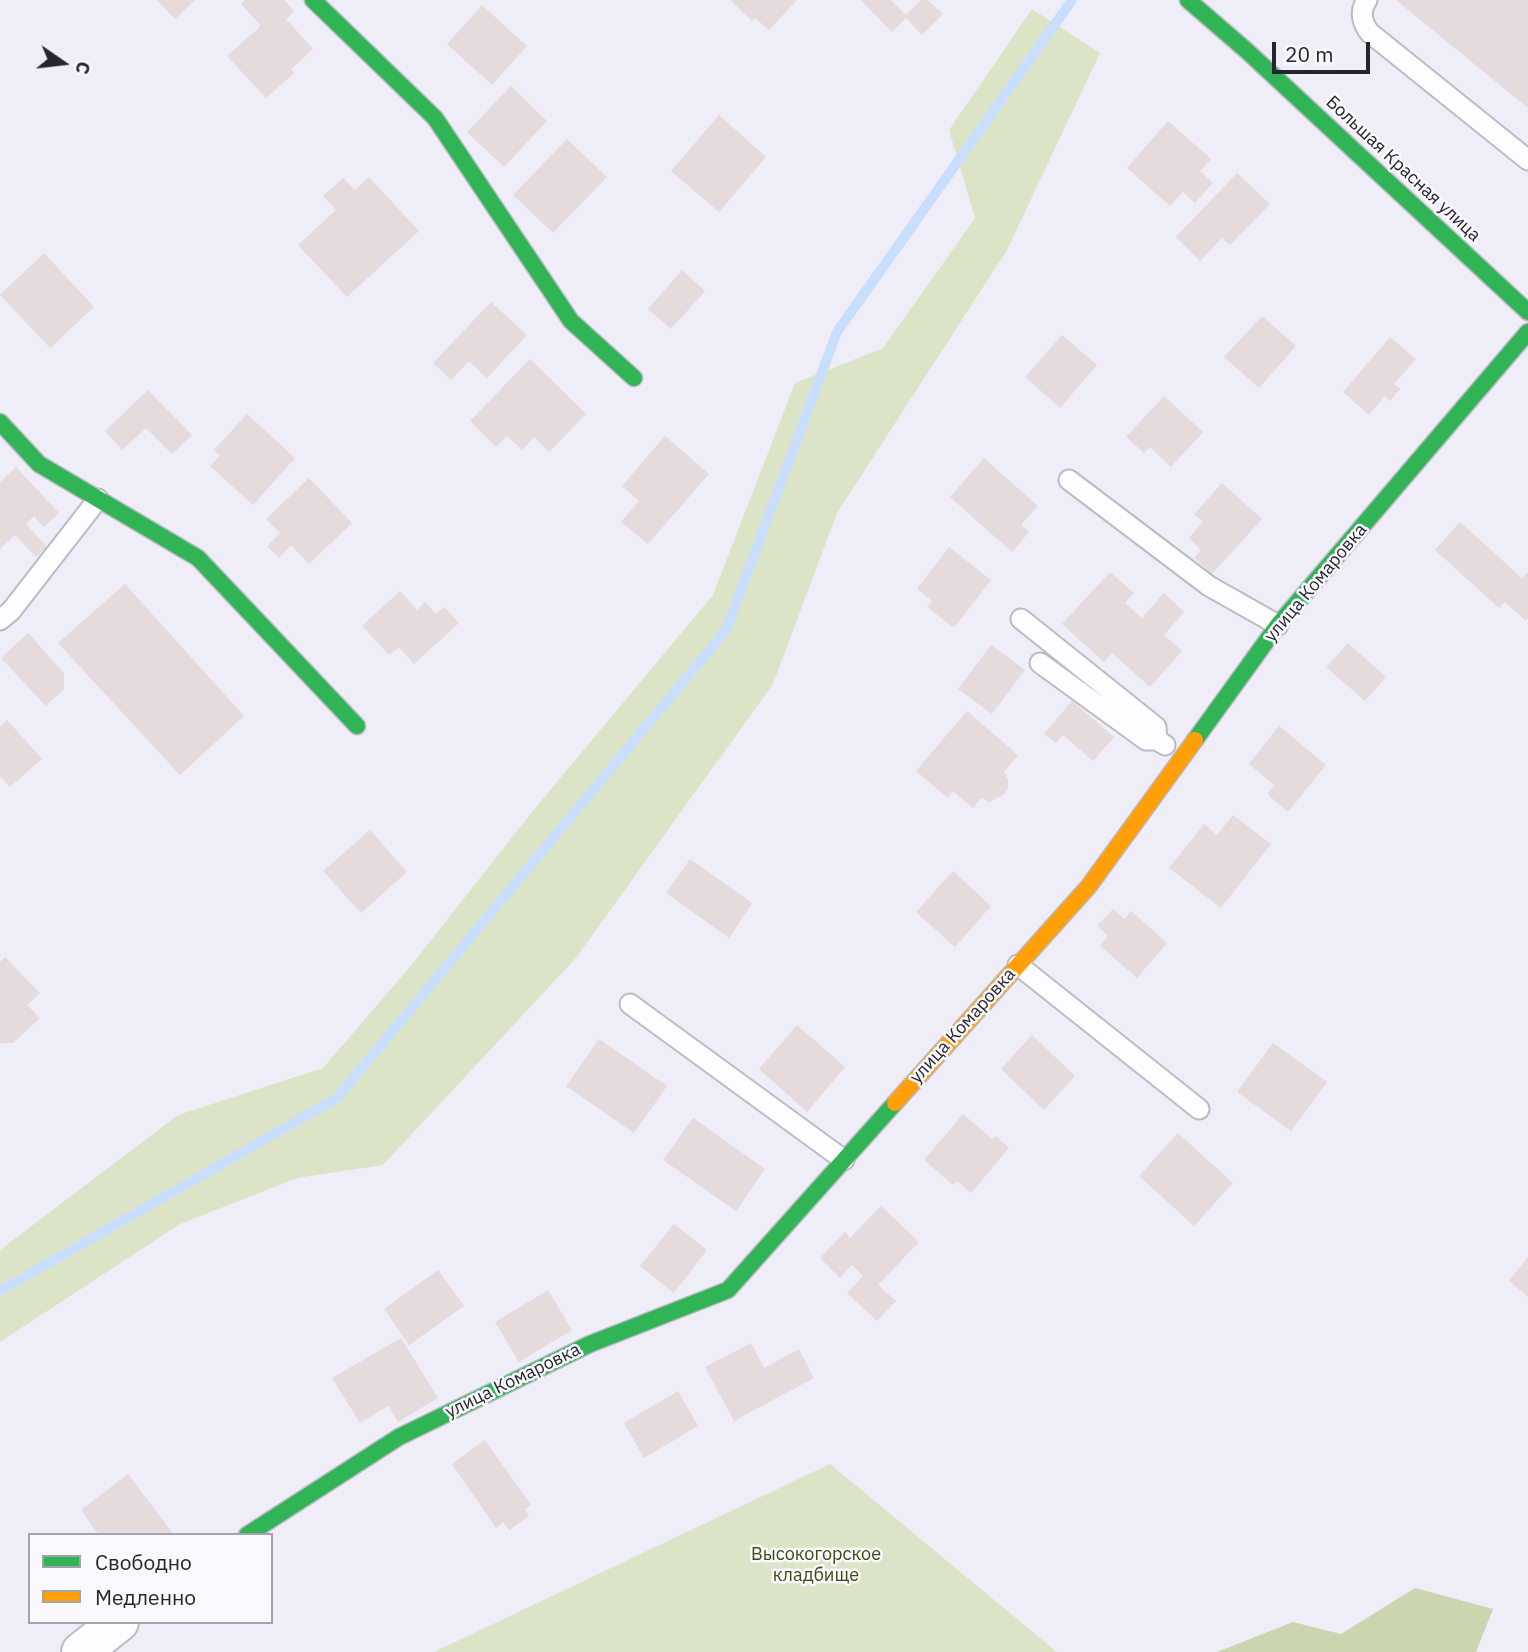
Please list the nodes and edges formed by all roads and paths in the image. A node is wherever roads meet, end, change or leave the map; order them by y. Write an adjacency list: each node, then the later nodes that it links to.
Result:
1 (313, 0): 7 (street)
2 (1188, 0): 5 (street, Большая Красная улица)
3 (1367, 0): 4 (lane)
4 (1528, 160)
5 (1528, 312)
6 (1528, 332): 13 (street, улица Комаровка)
7 (634, 378)
8 (0, 422): 10 (street)
9 (1069, 480): 13 (lane)
10 (98, 499): 12 (lane); 15 (street)
11 (1021, 619): 16 (lane)
12 (0, 620)
13 (1278, 625): 17 (street, улица Комаровка)
14 (1040, 663): 16 (lane)
15 (357, 726)
16 (1157, 740): 17 (lane)
17 (1182, 757): 18 (street, улица Комаровка)
18 (1018, 965): 20 (lane); 21 (street, улица Комаровка)
19 (630, 1004): 21 (lane)
20 (1199, 1109)
21 (845, 1160): 22 (street, улица Комаровка)
22 (250, 1533)
23 (117, 1624): 24 (street)
24 (81, 1652)

